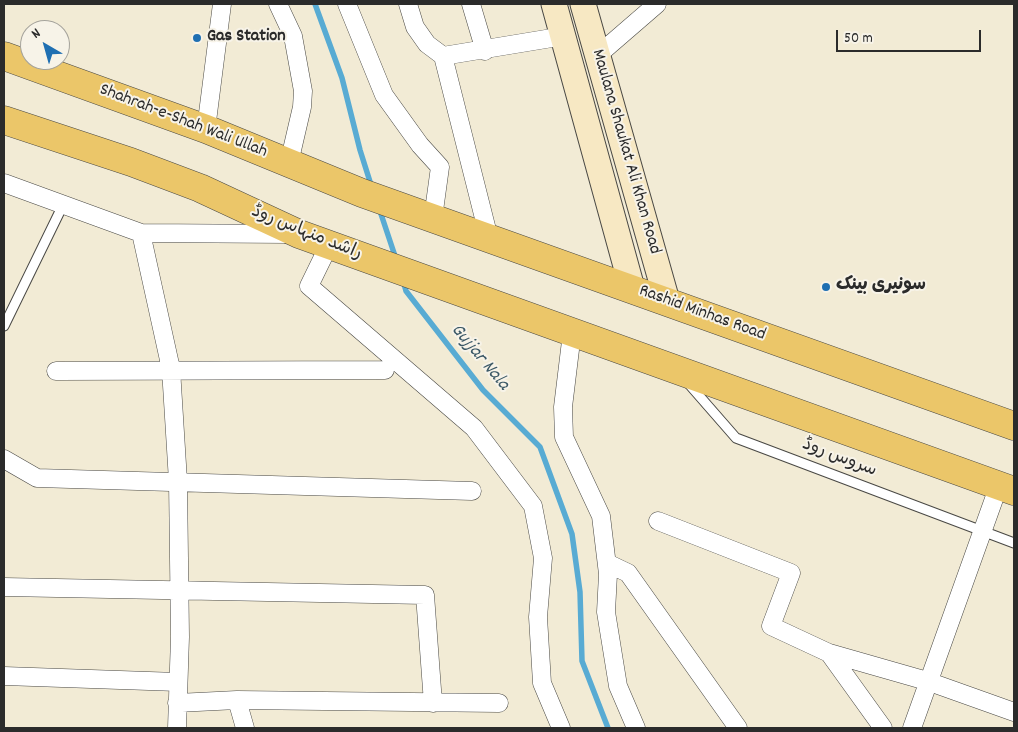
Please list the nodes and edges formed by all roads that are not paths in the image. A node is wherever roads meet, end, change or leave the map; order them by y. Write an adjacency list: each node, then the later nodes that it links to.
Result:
1 (222, 4): 15 (street)
2 (278, 4): 16 (street)
3 (347, 4): 20 (street)
4 (408, 4): 13 (street)
5 (471, 4): 10 (street)
6 (554, 4): 9 (main road, Maulana Shaukat Ali Khan Road)
7 (583, 4): 11 (main road, Maulana Shaukat Ali Khan Road)
8 (656, 4): 11 (street)
9 (564, 36): 10 (street); 25 (main road, Maulana Shaukat Ali Khan Road)
10 (484, 51): 13 (street)
11 (598, 55): 26 (main road, Maulana Shaukat Ali Khan Road)
12 (4, 56): 15 (main road, Shahrah-e-Shah Wali Ullah)
13 (443, 56): 23 (street)
14 (4, 120): 22 (main road, راشد منہاس روڈ)
15 (206, 129): 16 (main road, Shahrah-e-Shah Wali Ullah)
16 (289, 163): 18 (main road, Shahrah-e-Shah Wali Ullah)
17 (4, 183): 19 (street)
18 (390, 203): 20 (main road, Rashid Minhas Road)
19 (63, 206): 21 (street); 27 (lane)
20 (433, 218): 23 (main road, Rashid Minhas Road)
21 (141, 233): 22 (street); 29 (street)
22 (299, 234): 24 (main road, راشد منہاس روڈ)
23 (488, 238): 25 (main road, Rashid Minhas Road)
24 (329, 245): 28 (main road, راشد منہاس روڈ); 55 (street)
25 (632, 288): 26 (main road, Rashid Minhas Road)
26 (667, 301): 33 (main road, Rashid Minhas Road)
27 (4, 326)
28 (572, 333): 32 (main road); 41 (street)
29 (171, 369): 30 (street); 31 (street); 35 (street)
30 (385, 370)
31 (56, 371)
32 (678, 371): 36 (main road); 39 (lane, سروس روڈ)
33 (1014, 426)
34 (4, 459): 35 (street)
35 (178, 481): 37 (street); 43 (street)
36 (1006, 488): 39 (street)
37 (472, 491)
38 (658, 521): 44 (street)
39 (982, 530): 40 (lane, سروس روڈ); 46 (street)
40 (1014, 543)
41 (607, 563): 56 (street); 57 (street)
42 (4, 588): 43 (street)
43 (179, 589): 47 (street); 50 (street)
44 (829, 654): 46 (street); 58 (street)
45 (4, 676): 47 (street)
46 (927, 681): 52 (street); 59 (street)
47 (178, 682): 49 (street)
48 (237, 700): 49 (street); 50 (street); 54 (street)
49 (177, 703): 53 (street)
50 (433, 703): 51 (street)
51 (499, 703)
52 (1014, 712)
53 (176, 728)
54 (245, 728)
55 (561, 728)
56 (636, 728)
57 (738, 728)
58 (883, 728)
59 (912, 728)

